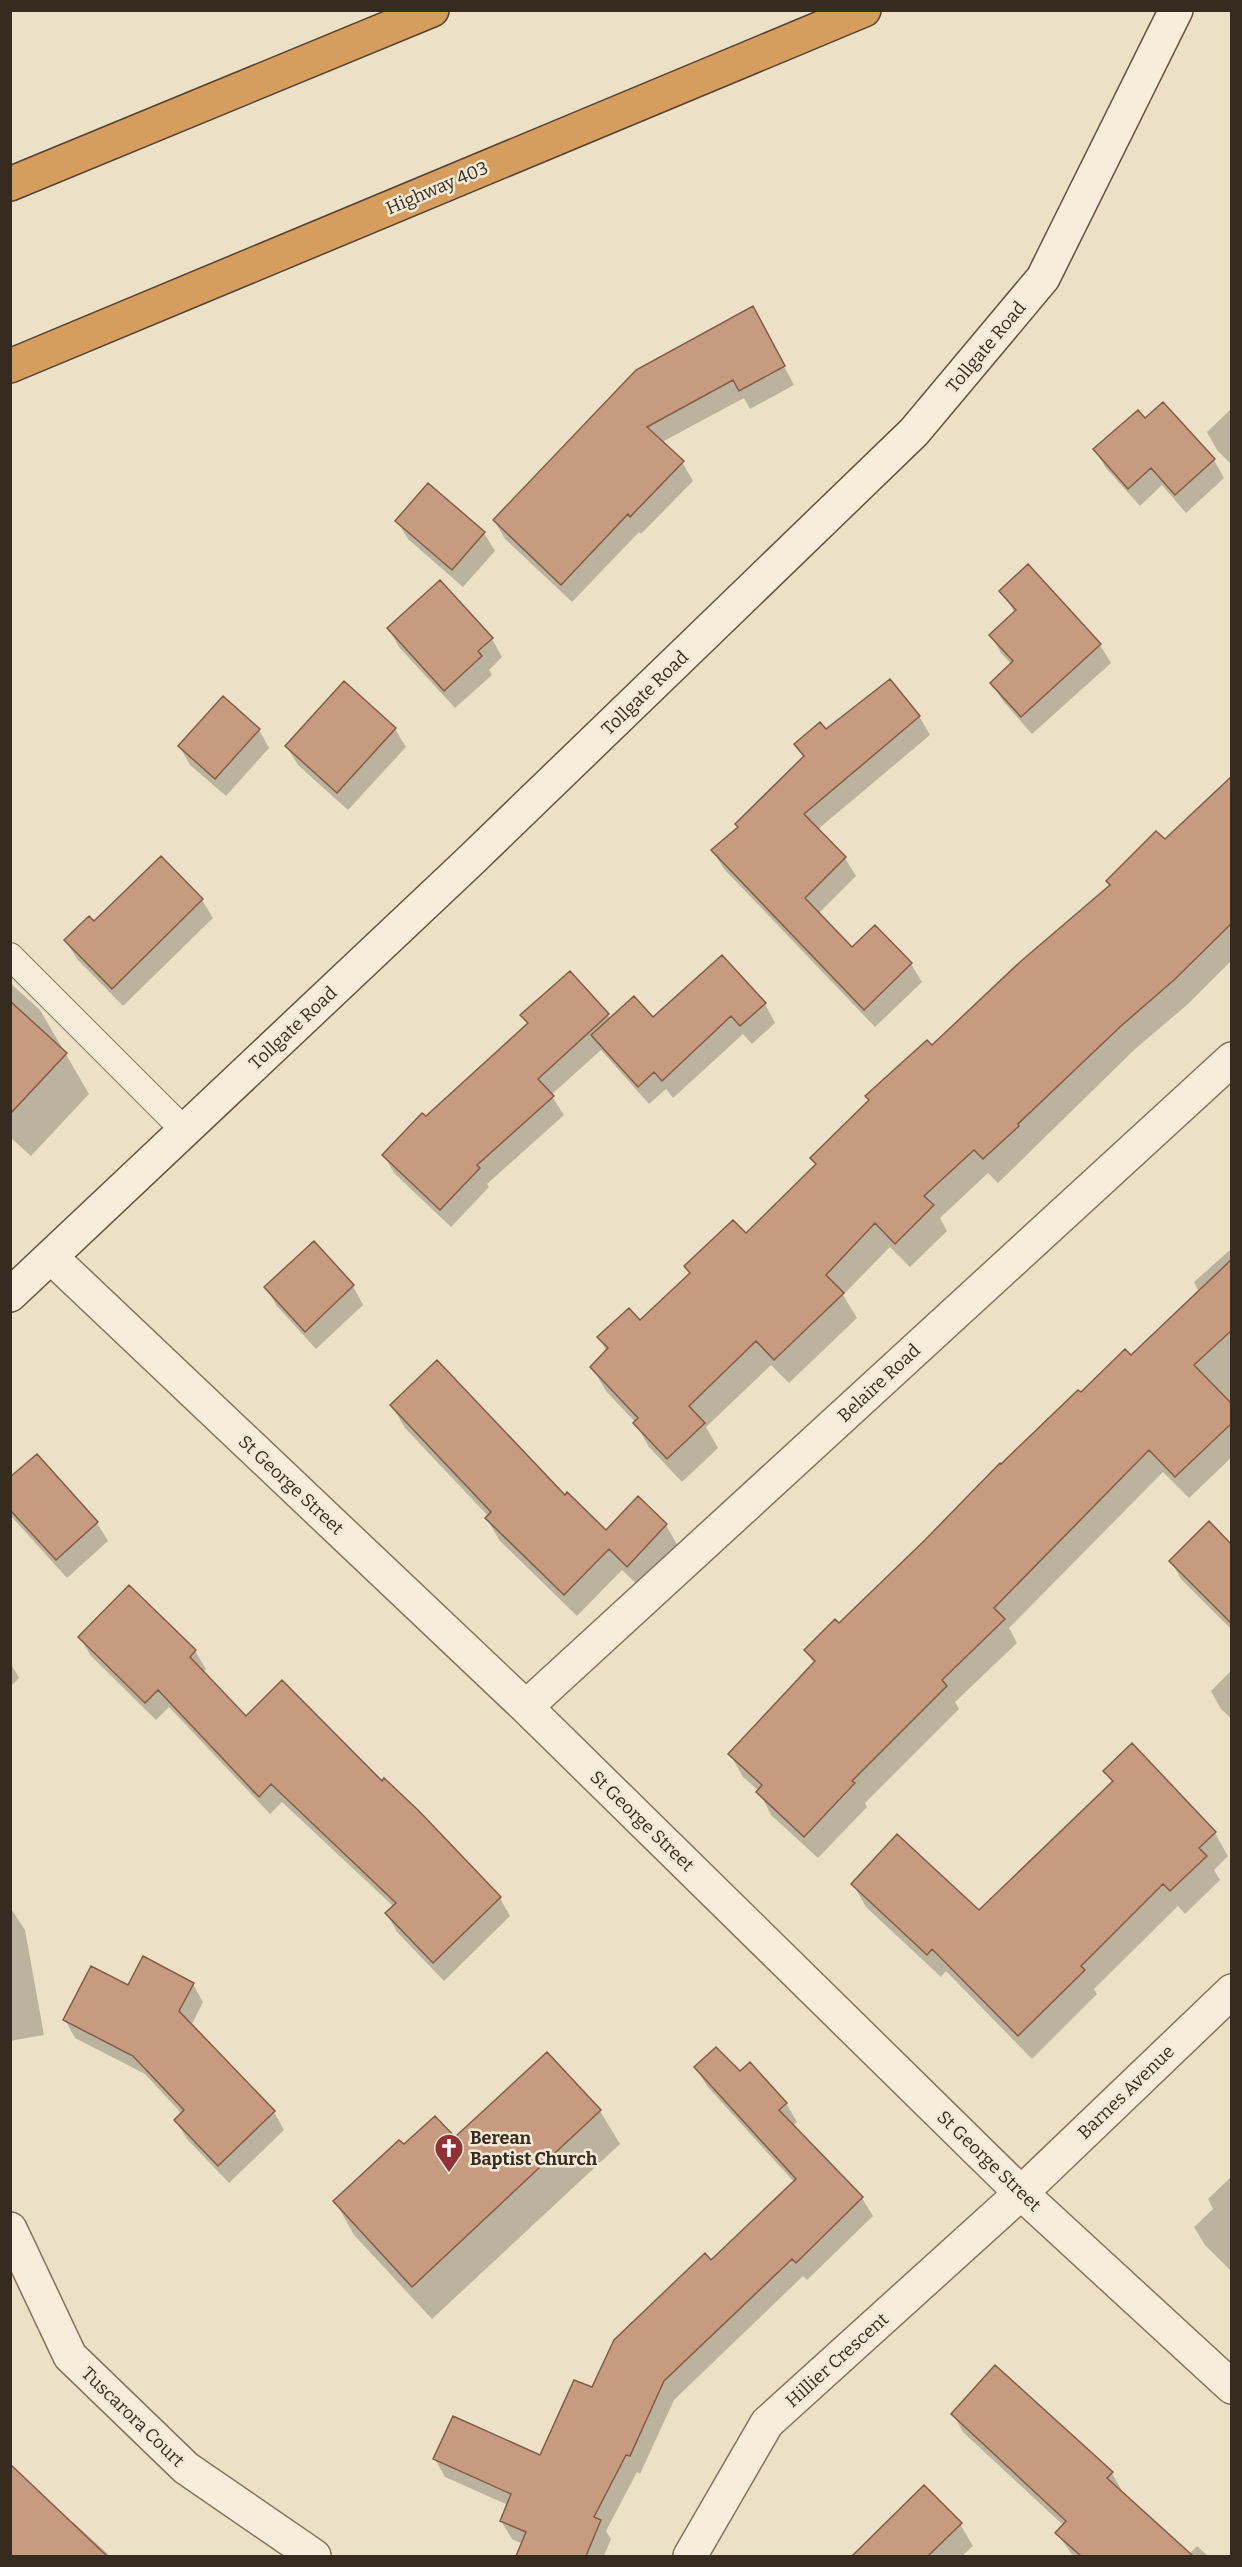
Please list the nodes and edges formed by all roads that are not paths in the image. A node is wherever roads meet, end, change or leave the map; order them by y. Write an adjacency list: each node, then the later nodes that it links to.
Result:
1 (432, 10): 4 (highway)
2 (864, 10): 5 (highway, Highway 403)
3 (1176, 11): 8 (street, Tollgate Road)
4 (10, 184)
5 (10, 366)
6 (10, 956): 8 (lane)
7 (1232, 1059): 11 (street, Belaire Road)
8 (185, 1131): 9 (street, Tollgate Road)
9 (51, 1257): 10 (street, Tollgate Road); 11 (street, St George Street)
10 (10, 1295)
11 (526, 1707): 13 (street, St George Street)
12 (1232, 1990): 13 (street, Barnes Avenue)
13 (1020, 2193): 15 (street, St George Street); 17 (street, Hillier Crescent)
14 (10, 2229): 16 (street, Tuscarora Court)
15 (1232, 2387)
16 (314, 2556)
17 (690, 2556)

